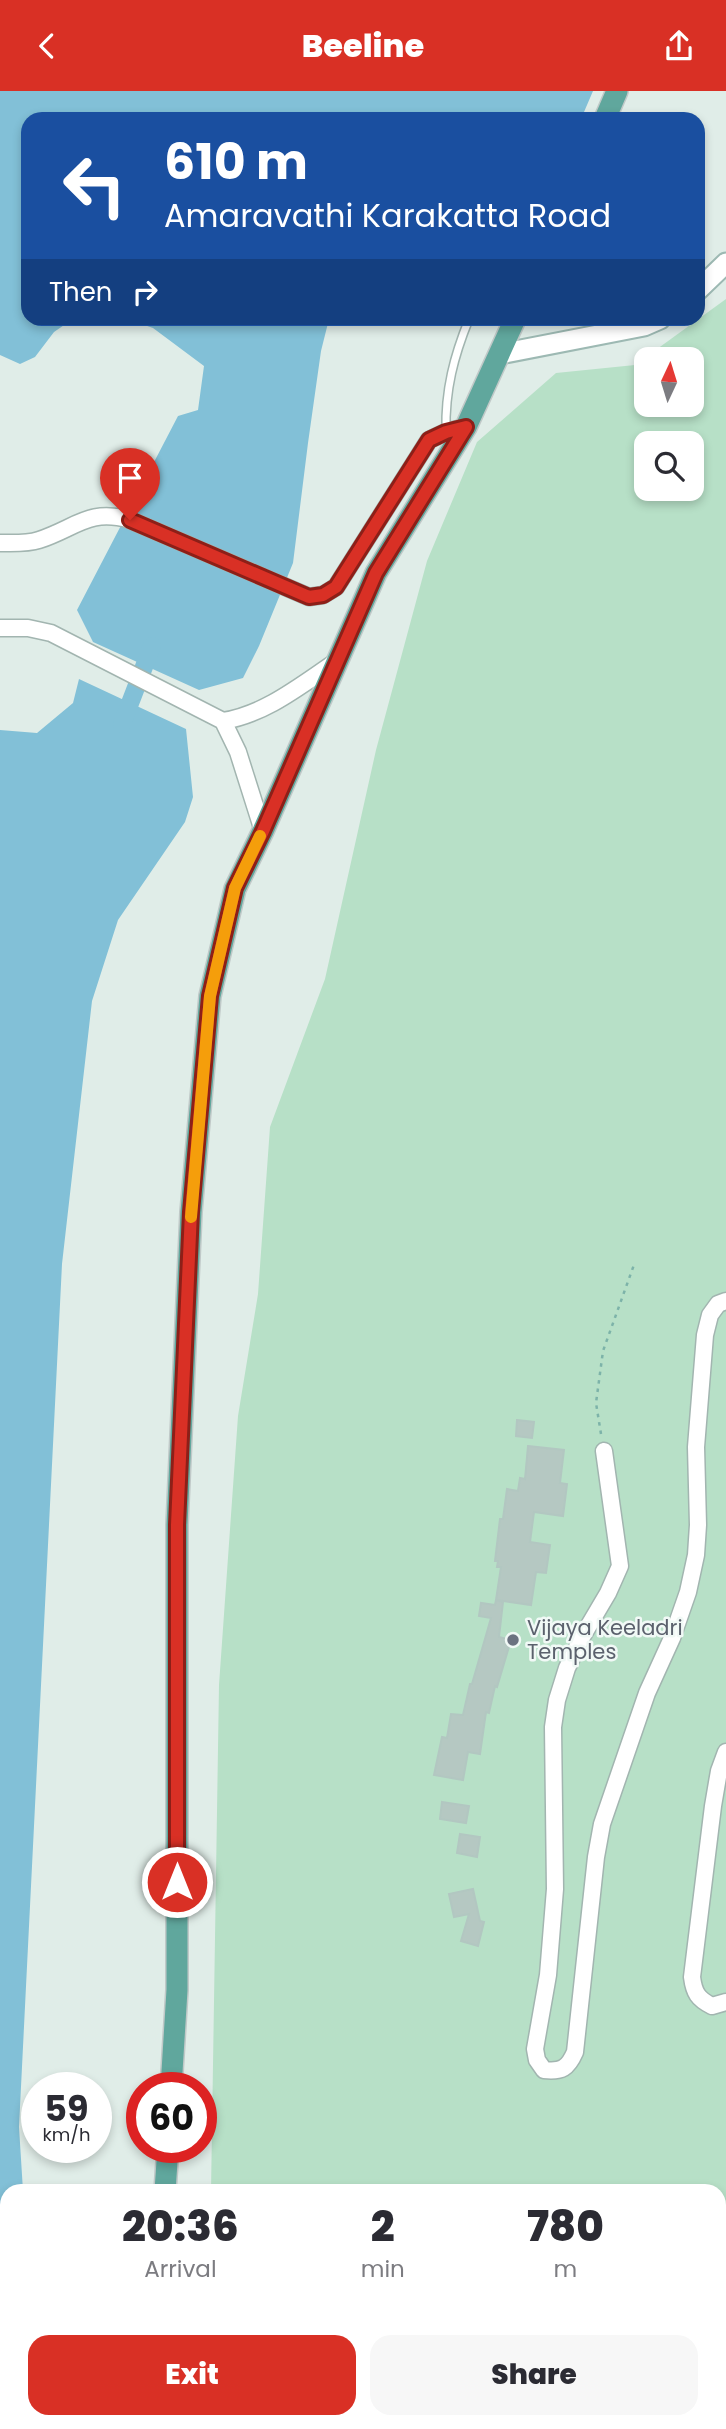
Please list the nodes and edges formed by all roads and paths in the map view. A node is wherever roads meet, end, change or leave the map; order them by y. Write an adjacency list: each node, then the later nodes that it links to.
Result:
1 (617, 91): 2 (main road)
2 (608, 112)
3 (726, 263): 4 (main road)
4 (705, 283)
5 (466, 326): 9 (lane)
6 (512, 326): 8 (main road)
7 (644, 326): 8 (main road)
8 (500, 354): 9 (main road)
9 (456, 429): 10 (street); 12 (main road)
10 (0, 543)
11 (0, 628): 13 (street)
12 (337, 661): 13 (street); 14 (main road)
13 (217, 718): 14 (street)
14 (263, 831): 20 (main road)
15 (635, 1262): 17 (path)
16 (726, 1301): 17 (street)
17 (604, 1451)
18 (726, 1752): 19 (street)
19 (726, 2002)
20 (172, 2072)
21 (167, 2163): 22 (main road)
22 (165, 2184)

